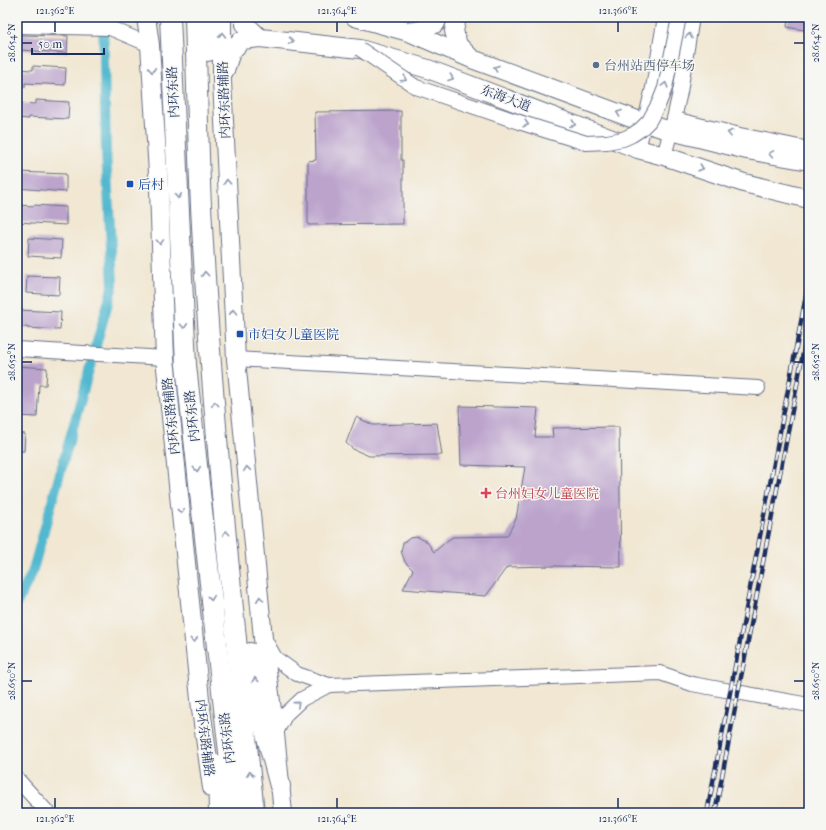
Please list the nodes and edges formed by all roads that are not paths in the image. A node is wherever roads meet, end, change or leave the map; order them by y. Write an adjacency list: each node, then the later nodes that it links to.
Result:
1 (146, 17): 17 (main road, 内环东路辅路)
2 (157, 17): 27 (highway)
3 (170, 17): 27 (highway, 内环东路)
4 (195, 17): 29 (highway, 内环东路)
5 (209, 17): 29 (highway)
6 (222, 17): 20 (main road, 内环东路辅路, one-way to 6)
7 (246, 17): 16 (main road)
8 (355, 17): 15 (main road, 东海大道)
9 (438, 17): 15 (main road)
10 (457, 17): 19 (main road)
11 (665, 17): 21 (street)
12 (679, 17): 18 (street, one-way to 12, bridge)
13 (692, 17): 22 (street, one-way to 13)
14 (17, 26): 17 (street)
15 (409, 32): 19 (main road, 东海大道)
16 (260, 38): 18 (main road, 东海大道, one-way to 18); 20 (main road, 东海大道)
17 (150, 45): 31 (main road, 内环东路辅路, one-way to 31)
18 (360, 49): 23 (main road, 东海大道, one-way to 23)
19 (472, 59): 21 (main road, 东海大道, one-way to 19)
20 (222, 80): 32 (main road, 内环东路辅路, one-way to 20)
21 (645, 122): 22 (main road, 东海大道); 23 (street)
22 (672, 125): 24 (street, one-way to 22); 25 (street); 26 (main road, 东海大道, one-way to 22)
23 (638, 149): 25 (main road, 东海大道)
24 (809, 149)
25 (664, 156): 28 (main road, 东海大道, one-way to 28)
26 (809, 161)
27 (177, 166): 36 (highway, 内环东路, one-way to 36)
28 (809, 199)
29 (201, 205): 34 (highway, 内环东路, one-way to 29)
30 (17, 349): 31 (street)
31 (165, 358): 43 (main road, 内环东路辅路, one-way to 43)
32 (236, 359): 33 (street); 35 (main road, 内环东路辅路, one-way to 32)
33 (758, 388)
34 (228, 560): 41 (highway, one-way to 34); 46 (highway, 内环东路, one-way to 34)
35 (263, 638): 37 (street); 39 (main road, 内环东路辅路)
36 (216, 647): 44 (highway); 45 (highway, 内环东路)
37 (329, 686): 38 (street); 39 (street, one-way to 37)
38 (809, 705)
39 (275, 734): 41 (main road)
40 (17, 780): 42 (street)
41 (280, 786): 47 (main road)
42 (48, 813)
43 (215, 813)
44 (219, 813)
45 (236, 813)
46 (254, 813)
47 (283, 813)

